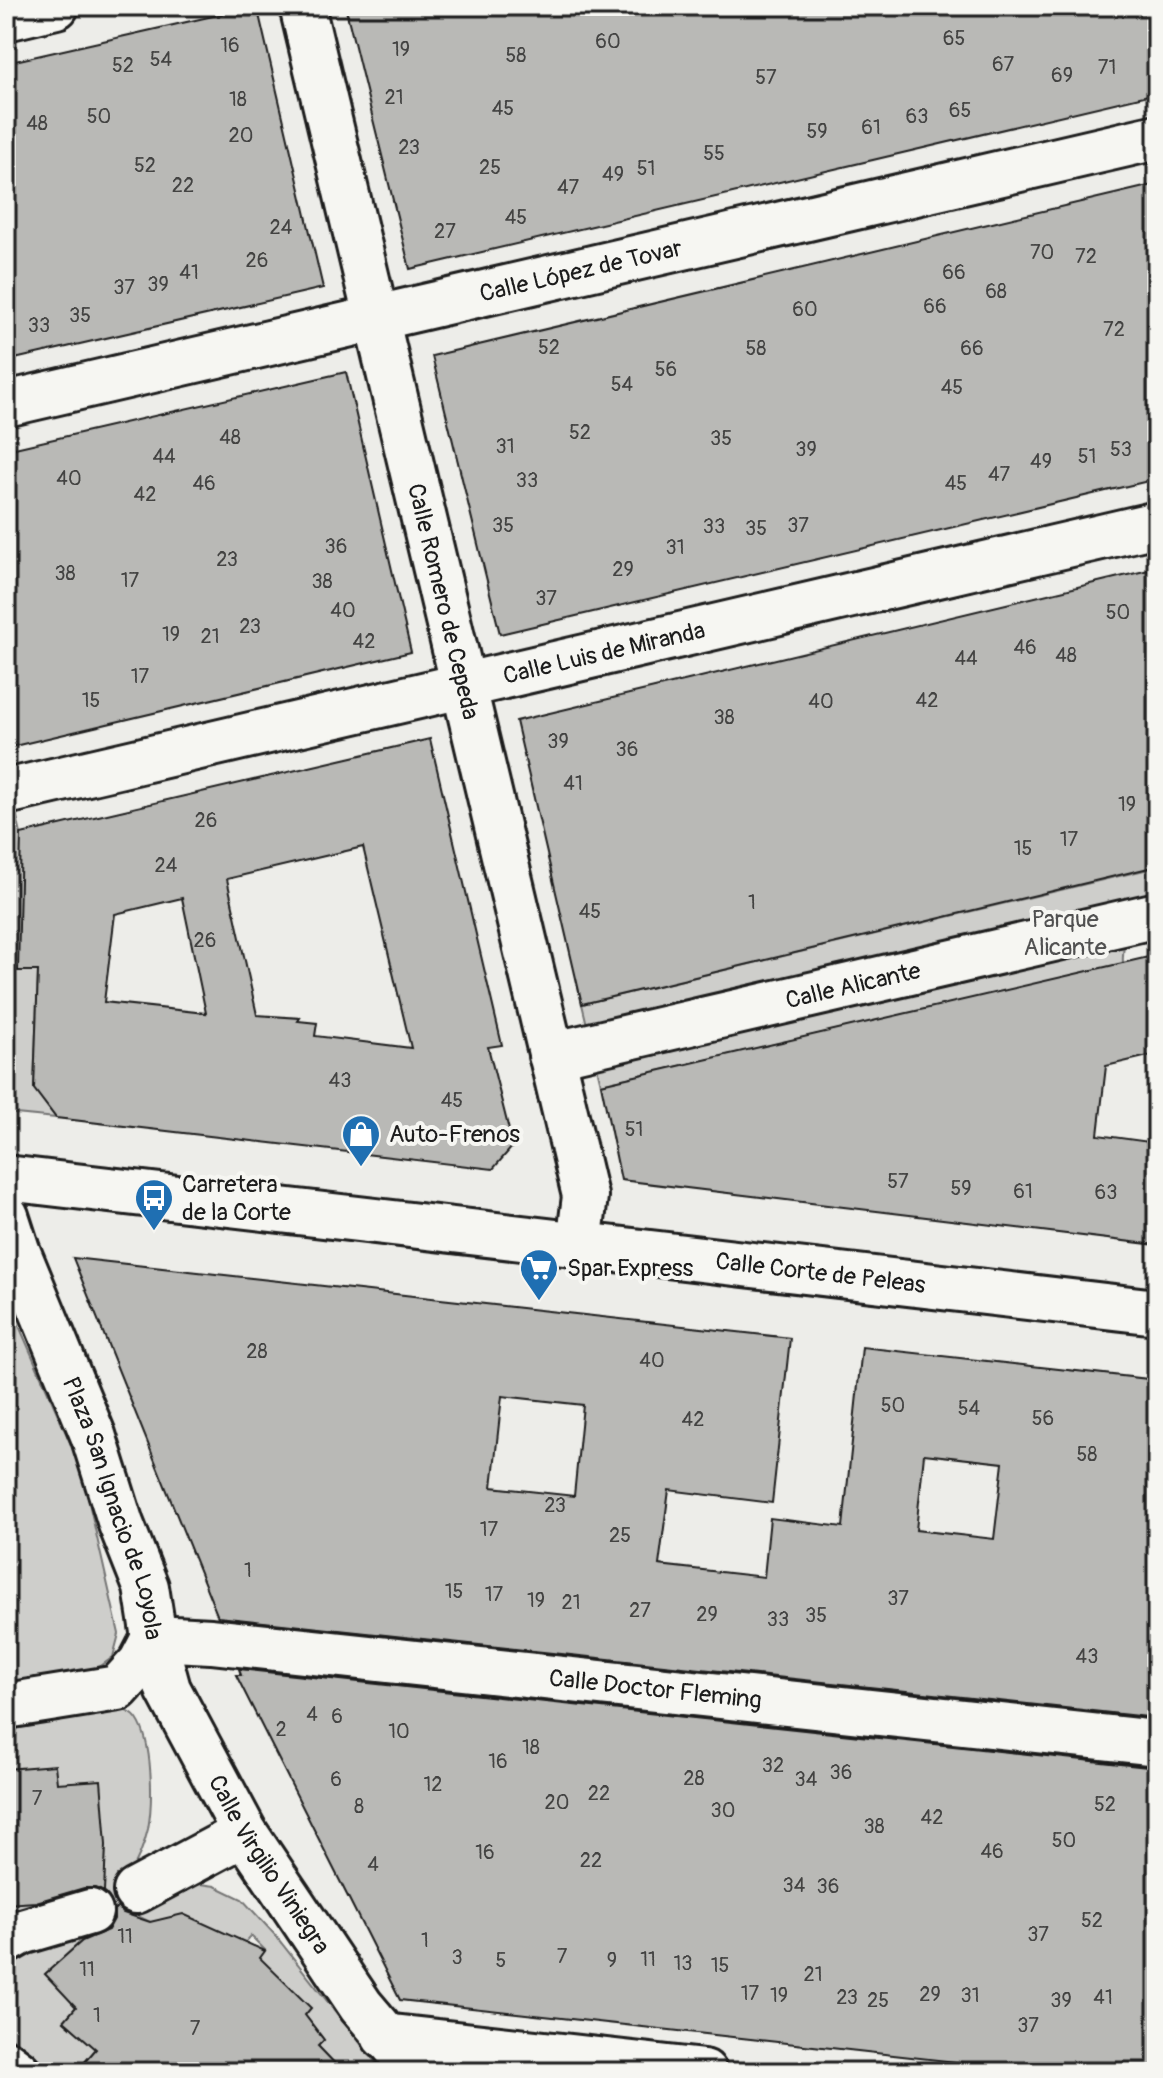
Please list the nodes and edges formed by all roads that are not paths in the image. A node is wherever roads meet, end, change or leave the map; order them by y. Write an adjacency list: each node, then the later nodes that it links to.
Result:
1 (56, 6): 3 (street)
2 (302, 6): 5 (street, Calle Romero de Cepeda)
3 (6, 18)
4 (1157, 137): 5 (street, Calle López de Tovar)
5 (376, 317): 6 (street, Calle López de Tovar); 8 (street, Calle Romero de Cepeda)
6 (6, 404)
7 (1157, 524): 8 (street, Calle Luis de Miranda)
8 (463, 685): 9 (street, Calle Luis de Miranda); 11 (street, Calle Romero de Cepeda)
9 (6, 792)
10 (1157, 915): 11 (street, Calle Alicante)
11 (551, 1055): 14 (street, Calle Romero de Cepeda)
12 (6, 1178): 14 (street, Calle Corte de Peleas)
13 (6, 1216): 16 (street, Plaza San Ignacio de Loyola)
14 (579, 1245): 15 (street, Calle Corte de Peleas)
15 (1157, 1312)
16 (154, 1638): 17 (street, Plaza San Ignacio de Loyola); 18 (street, Calle Doctor Fleming); 19 (street, Calle Virgilio Viniegra)
17 (6, 1706)
18 (1157, 1743)
19 (245, 1833): 20 (street); 23 (street, Calle Virgilio Viniegra)
20 (136, 1891)
21 (90, 1912): 22 (street)
22 (6, 1941)
23 (384, 2036): 26 (street, Calle Virgilio Viniegra); 27 (street)
24 (6, 2063): 25 (street)
25 (18, 2072)
26 (417, 2072)
27 (704, 2072)

